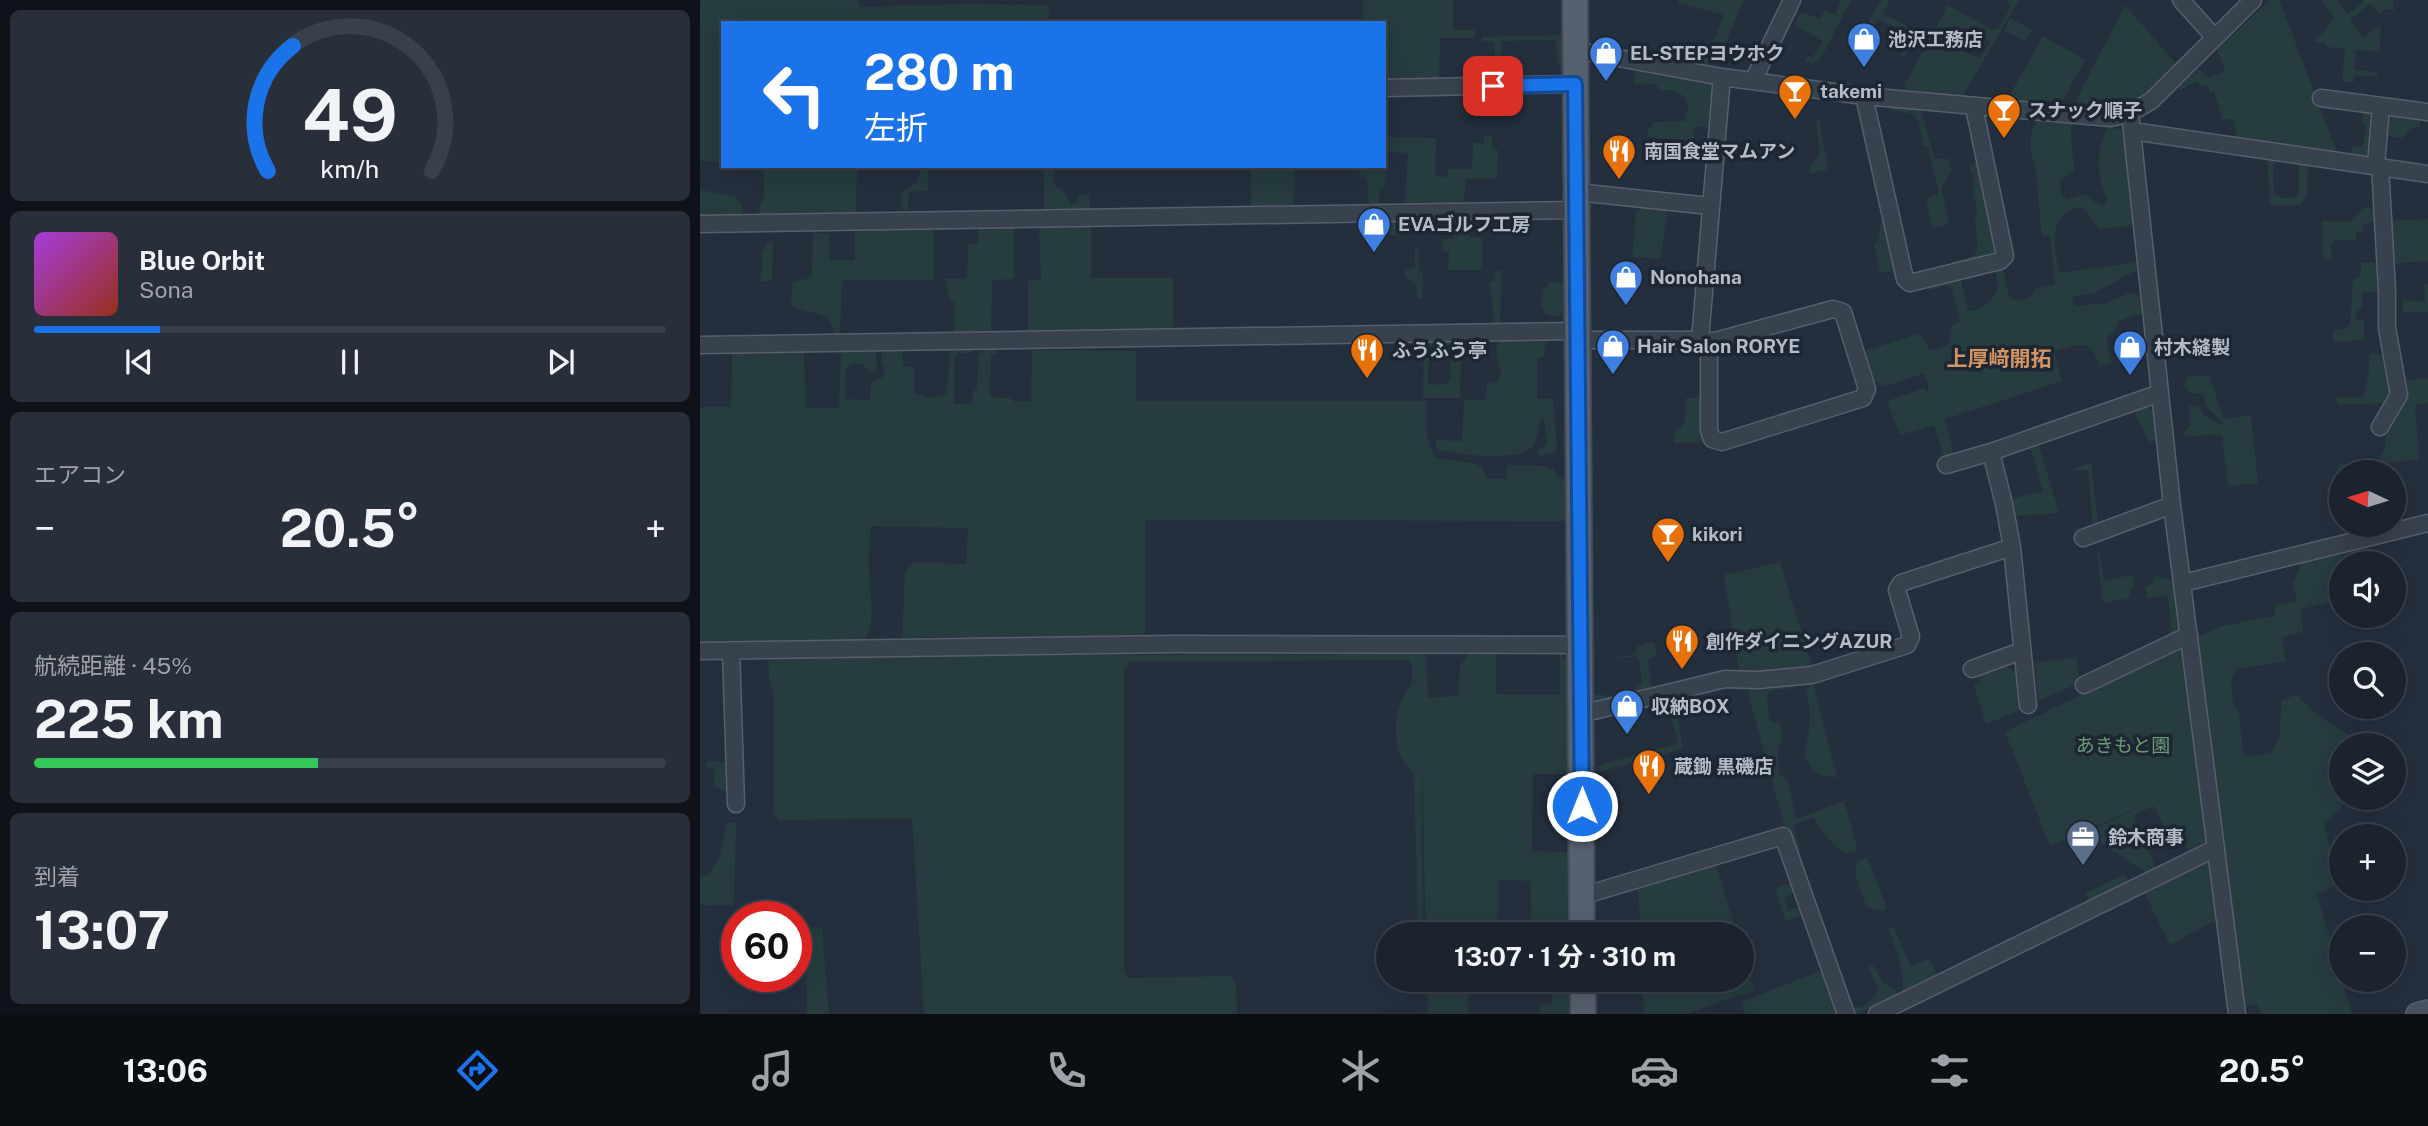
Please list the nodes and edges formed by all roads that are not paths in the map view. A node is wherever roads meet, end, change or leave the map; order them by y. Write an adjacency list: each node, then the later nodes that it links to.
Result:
1 (1575, 0): 6 (main road)
2 (1792, 0): 8 (street)
3 (2181, 0): 5 (street)
4 (2253, 0): 5 (street)
5 (2216, 37): 16 (street)
6 (1575, 50): 7 (street); 9 (main road)
7 (1722, 76): 8 (street); 21 (street)
8 (1753, 81): 11 (street)
9 (1575, 84): 10 (street); 20 (main road)
10 (1386, 88)
11 (1864, 96): 14 (street); 14 (street)
12 (2321, 98): 13 (street)
13 (2381, 106): 15 (street); 18 (street)
14 (1974, 107): 16 (street)
15 (2428, 112)
16 (2130, 113): 17 (street)
17 (2132, 131): 18 (street); 26 (street)
18 (2378, 166): 19 (street); 27 (street)
19 (2428, 174)
20 (1576, 201): 21 (street); 22 (street); 23 (main road)
21 (1710, 206): 24 (street)
22 (700, 224)
23 (1577, 335): 24 (street); 25 (street); 36 (main road)
24 (1704, 341): 24 (street)
25 (700, 345)
26 (2160, 393): 28 (street); 30 (street)
27 (2380, 427)
28 (1991, 452): 29 (street); 33 (street)
29 (1946, 465)
30 (2172, 505): 32 (street); 34 (street)
31 (2428, 523): 34 (street)
32 (2083, 538)
33 (2012, 547): 39 (street); 43 (street)
34 (2183, 583): 35 (street)
35 (2189, 635): 41 (street); 45 (street)
36 (1580, 645): 37 (street); 43 (main road)
37 (731, 650): 38 (street); 44 (street)
38 (700, 651)
39 (2021, 651): 40 (street); 42 (street)
40 (1972, 669)
41 (2084, 685)
42 (2028, 705)
43 (1581, 715): 46 (main road)
44 (736, 804)
45 (2216, 848): 52 (street); 53 (street)
46 (1582, 896): 47 (main road); 51 (street)
47 (1582, 922)
48 (1583, 992): 50 (main road)
49 (2428, 1011): 54 (street)
50 (1583, 1014)
51 (1846, 1014)
52 (1877, 1014)
53 (2237, 1014)
54 (2417, 1014)

